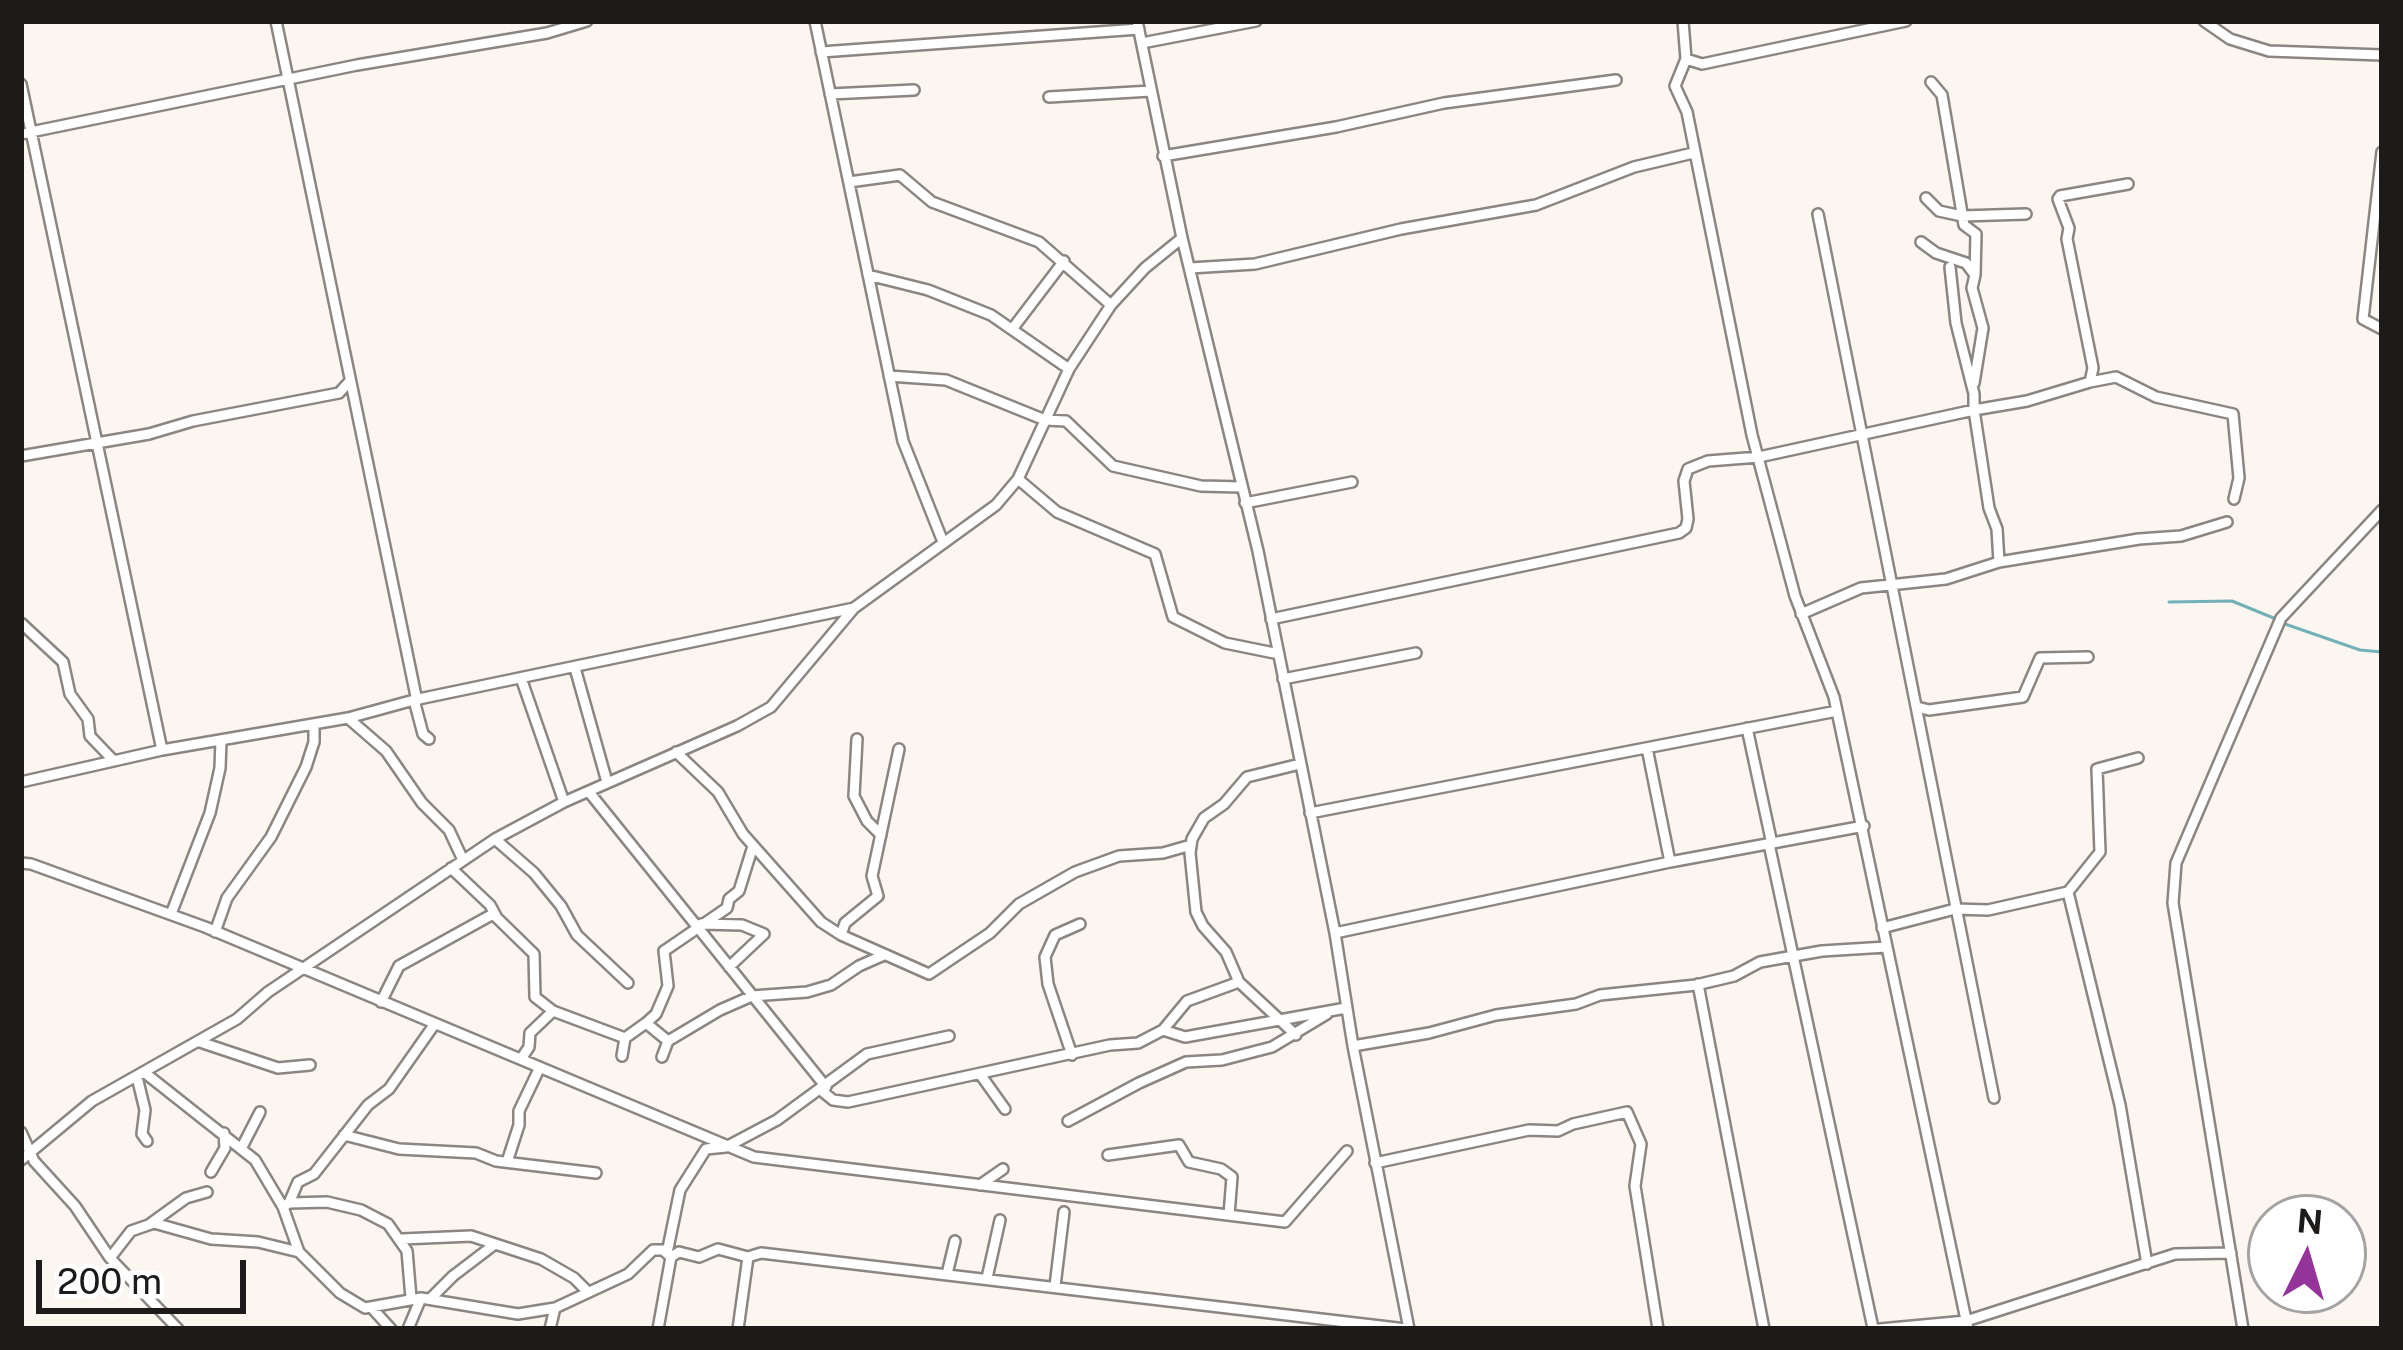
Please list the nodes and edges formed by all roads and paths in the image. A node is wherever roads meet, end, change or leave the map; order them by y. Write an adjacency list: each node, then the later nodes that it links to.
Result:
1 (276, 21): 15 (street)
2 (587, 21): 9 (street)
3 (815, 21): 11 (street)
4 (1256, 21): 10 (street)
5 (1683, 21): 13 (street)
6 (1906, 21): 13 (street)
7 (2204, 21): 12 (street)
8 (1138, 25): 10 (street); 11 (street)
9 (545, 27): 15 (street)
10 (1142, 43): 19 (street)
11 (821, 52): 20 (street)
12 (2382, 55)
13 (1686, 59): 24 (street)
14 (1616, 80): 25 (street)
15 (287, 82): 22 (street); 45 (street)
16 (1931, 82): 31 (street)
17 (21, 84): 22 (street)
18 (914, 90): 20 (street)
19 (1151, 91): 21 (street); 25 (street)
20 (830, 94): 26 (street)
21 (1049, 98)
22 (25, 133): 50 (street)
23 (2382, 152): 41 (street)
24 (1693, 153): 36 (street); 52 (street)
25 (1163, 156): 32 (street)
26 (849, 182): 34 (street); 37 (street)
27 (2128, 184): 44 (street)
28 (1926, 198): 31 (street)
29 (1818, 214): 49 (street)
30 (2026, 214): 31 (street)
31 (1962, 216): 38 (street)
32 (1182, 238): 36 (street); 39 (street)
33 (1921, 242): 38 (street)
34 (1064, 261): 39 (street); 40 (street)
35 (1951, 267): 46 (street)
36 (1190, 268): 55 (street)
37 (868, 275): 40 (street); 43 (street)
38 (1975, 275): 46 (street)
39 (1111, 305): 42 (street)
40 (1013, 328): 42 (street)
41 (2382, 329)
42 (1069, 369): 48 (street)
43 (889, 376): 48 (street); 60 (street)
44 (2090, 382): 47 (street); 56 (street)
45 (349, 390): 50 (street); 73 (street)
46 (1974, 394): 47 (street)
47 (1974, 410): 49 (street); 61 (street)
48 (1045, 420): 53 (street); 55 (street)
49 (1861, 434): 52 (street); 62 (street)
50 (97, 442): 51 (street); 84 (street)
51 (21, 456)
52 (1759, 457): 64 (street); 65 (street)
53 (1018, 479): 60 (street); 68 (street)
54 (1352, 482): 57 (street)
55 (1241, 487): 57 (street)
56 (2234, 499)
57 (1245, 502): 65 (street)
58 (2382, 510): 175 (street)
59 (2227, 523): 61 (street)
60 (943, 542): 63 (street)
61 (2000, 562): 62 (street)
62 (1893, 584): 64 (street); 74 (street)
63 (854, 608): 70 (street); 85 (street)
64 (1801, 614): 75 (street)
65 (1271, 619): 68 (street)
66 (21, 622): 87 (street)
67 (1415, 653): 72 (street)
68 (1279, 655): 72 (street)
69 (2088, 657): 74 (street)
70 (575, 668): 71 (street); 90 (street)
71 (521, 678): 73 (street); 92 (street)
72 (1283, 680): 88 (street)
73 (415, 700): 76 (street); 79 (street)
74 (1916, 707): 105 (street)
75 (1837, 711): 78 (street); 94 (street)
76 (348, 718): 77 (street); 100 (street)
77 (314, 724): 81 (street); 111 (street)
78 (1748, 728): 82 (street); 97 (street)
79 (429, 739)
80 (857, 740): 95 (street)
81 (221, 741): 84 (street); 106 (street)
82 (1647, 748): 93 (street); 101 (street)
83 (899, 749): 95 (street)
84 (162, 751): 87 (street)
85 (676, 752): 90 (street); 99 (street)
86 (2138, 758): 104 (street)
87 (114, 761): 89 (street)
88 (1300, 764): 93 (street); 98 (street)
89 (21, 782)
90 (607, 782): 91 (street)
91 (589, 792): 92 (street); 109 (street)
92 (564, 802): 96 (street)
93 (1310, 813): 112 (street)
94 (1864, 826): 97 (street); 110 (street)
95 (881, 835): 113 (street)
96 (495, 839): 100 (street); 120 (street)
97 (1771, 844): 101 (street); 116 (street)
98 (1191, 845): 115 (street); 119 (street)
99 (753, 846): 109 (street); 113 (street)
100 (463, 860): 103 (street)
101 (1670, 862): 112 (street)
102 (21, 863): 106 (street)
103 (451, 868): 107 (street); 118 (street)
104 (2068, 892): 105 (street); 179 (street)
105 (1955, 909): 110 (street); 146 (street)
106 (171, 914): 111 (street)
107 (496, 916): 123 (street); 125 (street)
108 (1080, 924): 137 (street)
109 (699, 926): 117 (street); 117 (street); 128 (street)
110 (1882, 928): 114 (street)
111 (214, 932): 118 (street)
112 (1335, 933): 124 (street)
113 (841, 934): 115 (street)
114 (1886, 947): 116 (street); 187 (street)
115 (890, 956): 122 (street)
116 (1794, 958): 121 (street); 197 (street)
117 (729, 967): 122 (street)
118 (302, 968): 123 (street); 135 (street)
119 (1238, 982): 127 (street); 130 (street)
120 (628, 983)
121 (1698, 984): 136 (street); 196 (street)
122 (752, 996): 134 (street); 145 (street)
123 (381, 1002): 129 (street)
124 (1346, 1008): 126 (street); 136 (street)
125 (553, 1011): 133 (street); 140 (street)
126 (1331, 1011): 127 (street); 131 (street)
127 (1280, 1021): 130 (street); 131 (street)
128 (646, 1023): 133 (street); 134 (street)
129 (434, 1025): 140 (street); 152 (street)
130 (1163, 1030): 137 (street)
131 (1296, 1035): 149 (street)
132 (949, 1036): 145 (street)
133 (626, 1038): 138 (street)
134 (668, 1041): 139 (street)
135 (200, 1042): 141 (street); 144 (street)
136 (1353, 1046): 160 (street)
137 (1072, 1054): 143 (street)
138 (622, 1055)
139 (662, 1057)
140 (521, 1059): 142 (street)
141 (310, 1065)
142 (540, 1067): 155 (street); 159 (street)
143 (980, 1074): 145 (street); 147 (street)
144 (141, 1075): 151 (street); 153 (street); 158 (street)
145 (824, 1089): 155 (street)
146 (1994, 1098)
147 (1005, 1109)
148 (260, 1112): 154 (street)
149 (1068, 1121)
150 (21, 1132): 158 (street)
151 (224, 1133): 154 (street); 162 (street)
152 (344, 1135): 159 (street); 166 (street)
153 (147, 1141)
154 (242, 1147): 166 (street)
155 (727, 1147): 164 (street); 176 (street)
156 (1347, 1151): 168 (street)
157 (1108, 1155): 168 (street)
158 (26, 1156): 178 (street)
159 (507, 1162): 163 (street)
160 (1375, 1163): 194 (street); 195 (street)
161 (1003, 1169): 164 (street)
162 (211, 1172)
163 (596, 1173)
164 (980, 1185): 168 (street)
165 (207, 1192): 170 (street)
166 (286, 1205): 171 (street); 174 (street)
167 (1064, 1212): 182 (street)
168 (1228, 1214)
169 (1000, 1220): 181 (street)
170 (150, 1224): 174 (street); 178 (street)
171 (402, 1239): 173 (street); 184 (street)
172 (955, 1241): 180 (street)
173 (495, 1244): 183 (street); 184 (street)
174 (298, 1252): 185 (street)
175 (2231, 1253): 179 (street); 198 (street)
176 (669, 1255): 177 (street); 183 (street); 192 (street)
177 (748, 1257): 180 (street); 193 (street)
178 (110, 1258): 188 (street)
179 (2147, 1264): 187 (street)
180 (947, 1274): 181 (street)
181 (987, 1278): 182 (street)
182 (1055, 1286): 194 (street)
183 (586, 1290): 186 (street)
184 (421, 1298): 185 (street); 186 (street); 190 (street)
185 (370, 1307): 189 (street)
186 (555, 1308): 191 (street)
187 (1967, 1325): 197 (street)
188 (178, 1329)
189 (391, 1329): 190 (street)
190 (408, 1329)
191 (550, 1329)
192 (658, 1329)
193 (738, 1329)
194 (1407, 1329)
195 (1658, 1329)
196 (1764, 1329)
197 (1879, 1329)
198 (2243, 1329)

